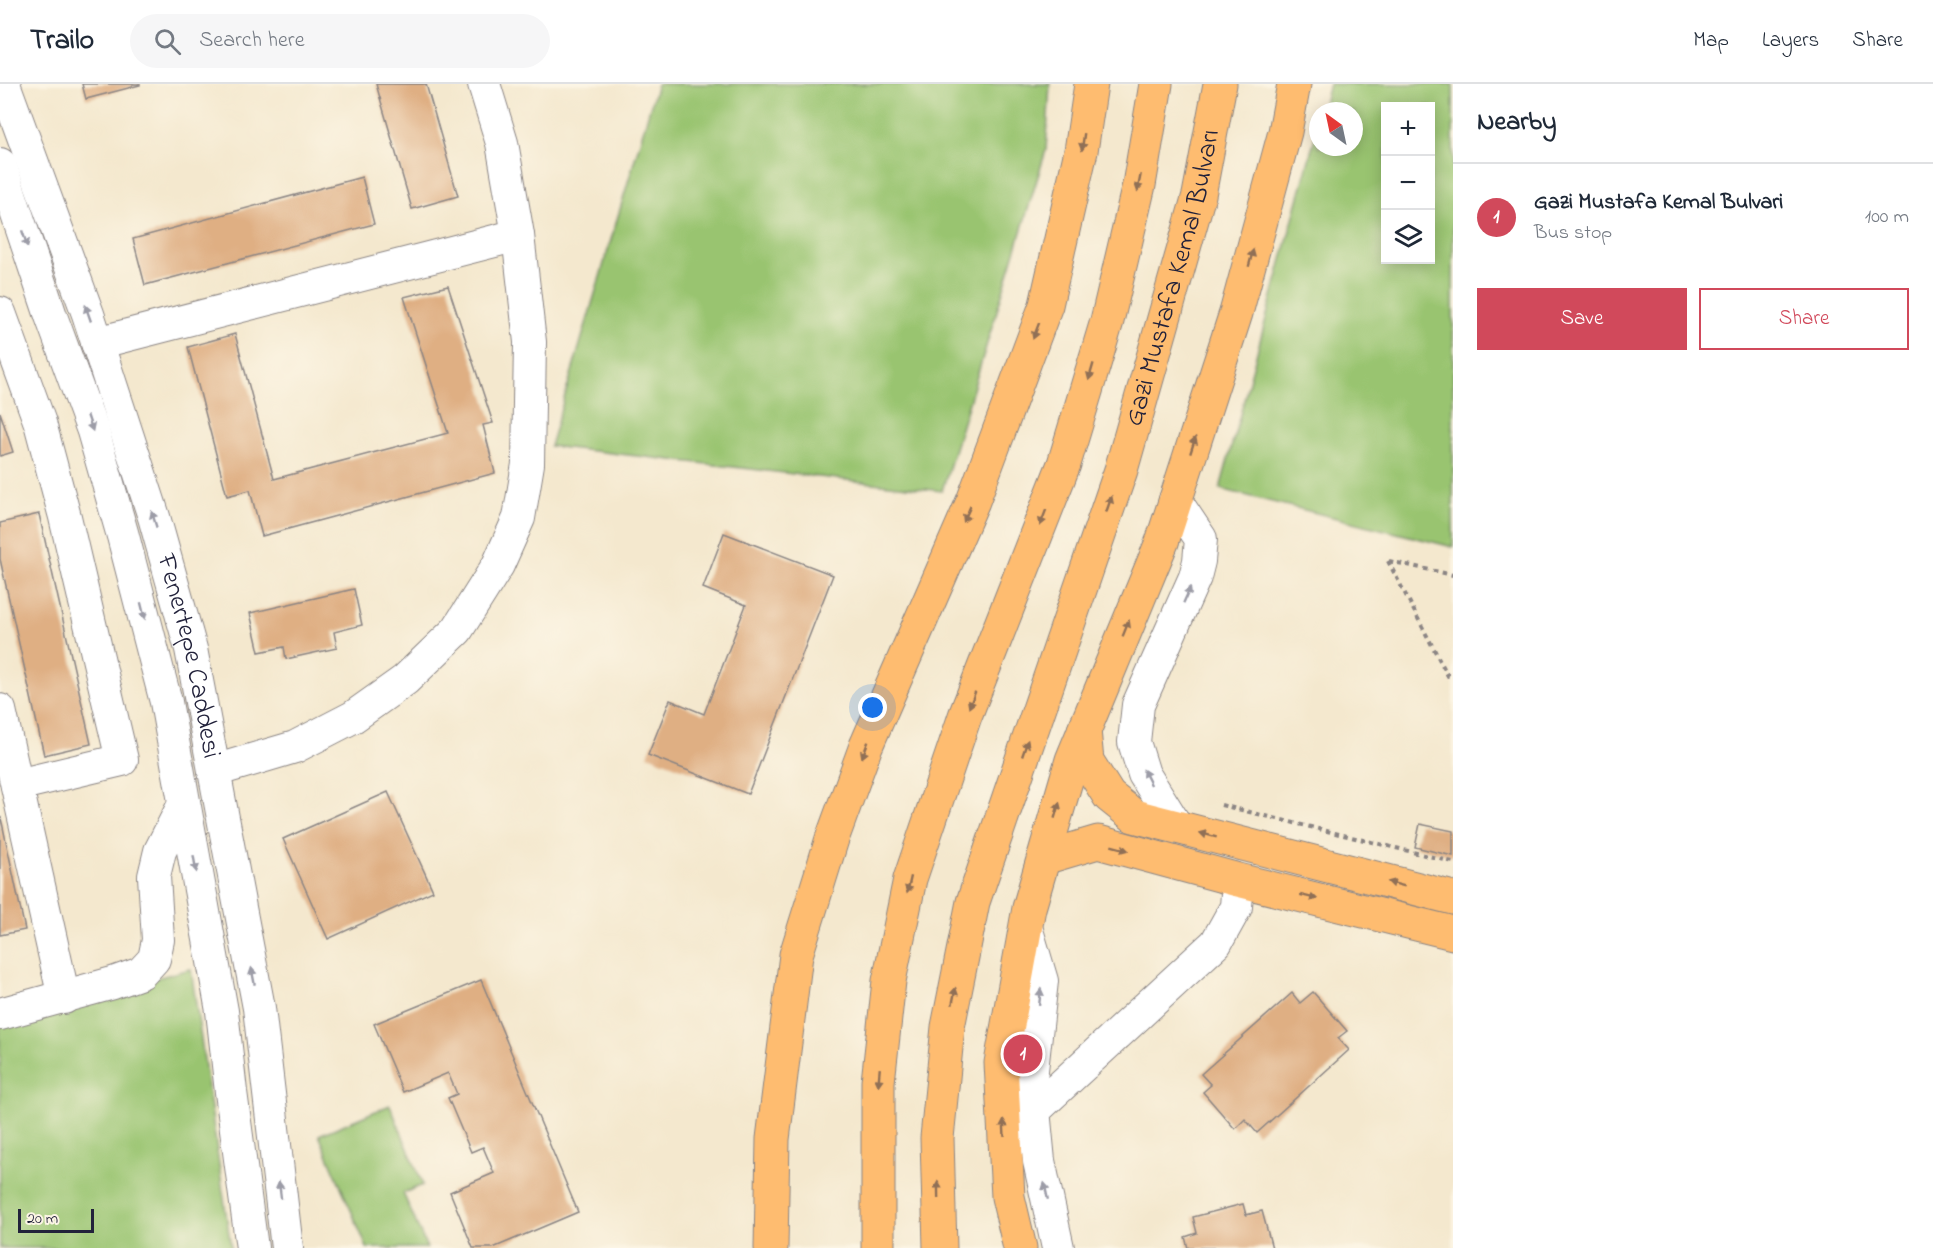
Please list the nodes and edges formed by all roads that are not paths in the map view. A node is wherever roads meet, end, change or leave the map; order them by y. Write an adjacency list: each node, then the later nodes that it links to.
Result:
1 (4, 84): 10 (street, Fenertepe Caddesi, one-way to 1)
2 (484, 84): 8 (street)
3 (1090, 84): 30 (main road, one-way to 30)
4 (1156, 84): 31 (main road, Gazi Mustafa Kemal Bulvarı, one-way to 31)
5 (1220, 84): 32 (main road, Gazi Mustafa Kemal Bulvarı, one-way to 5)
6 (1294, 84): 11 (main road, one-way to 6)
7 (0, 164): 16 (street, Fenertepe Caddesi, one-way to 16)
8 (518, 235): 10 (street); 14 (street)
9 (0, 314): 15 (street)
10 (98, 343): 14 (street, Fenertepe Caddesi, one-way to 10)
11 (1175, 500): 13 (main road, one-way to 11); 17 (street, one-way to 11)
12 (0, 710): 15 (street)
13 (1084, 730): 17 (main road); 18 (main road, one-way to 13)
14 (214, 771): 24 (street, Fenertepe Caddesi, one-way to 14)
15 (17, 785): 23 (street)
16 (184, 804): 23 (street); 25 (street, Fenertepe Caddesi, one-way to 25)
17 (1177, 827): 20 (main road, one-way to 17)
18 (1044, 858): 19 (main road, one-way to 19); 21 (main road)
19 (1238, 880): 22 (main road, one-way to 22); 27 (street)
20 (1453, 898)
21 (1026, 927): 27 (street, one-way to 21); 33 (main road, one-way to 21)
22 (1453, 933)
23 (64, 998): 26 (street)
24 (259, 1008): 25 (street); 29 (street, Fenertepe Caddesi, one-way to 24)
25 (222, 1011): 28 (street, Fenertepe Caddesi)
26 (0, 1014)
27 (1034, 1111): 34 (street, one-way to 27)
28 (252, 1248)
29 (287, 1248)
30 (771, 1248)
31 (878, 1248)
32 (940, 1248)
33 (1020, 1248)
34 (1058, 1248)

